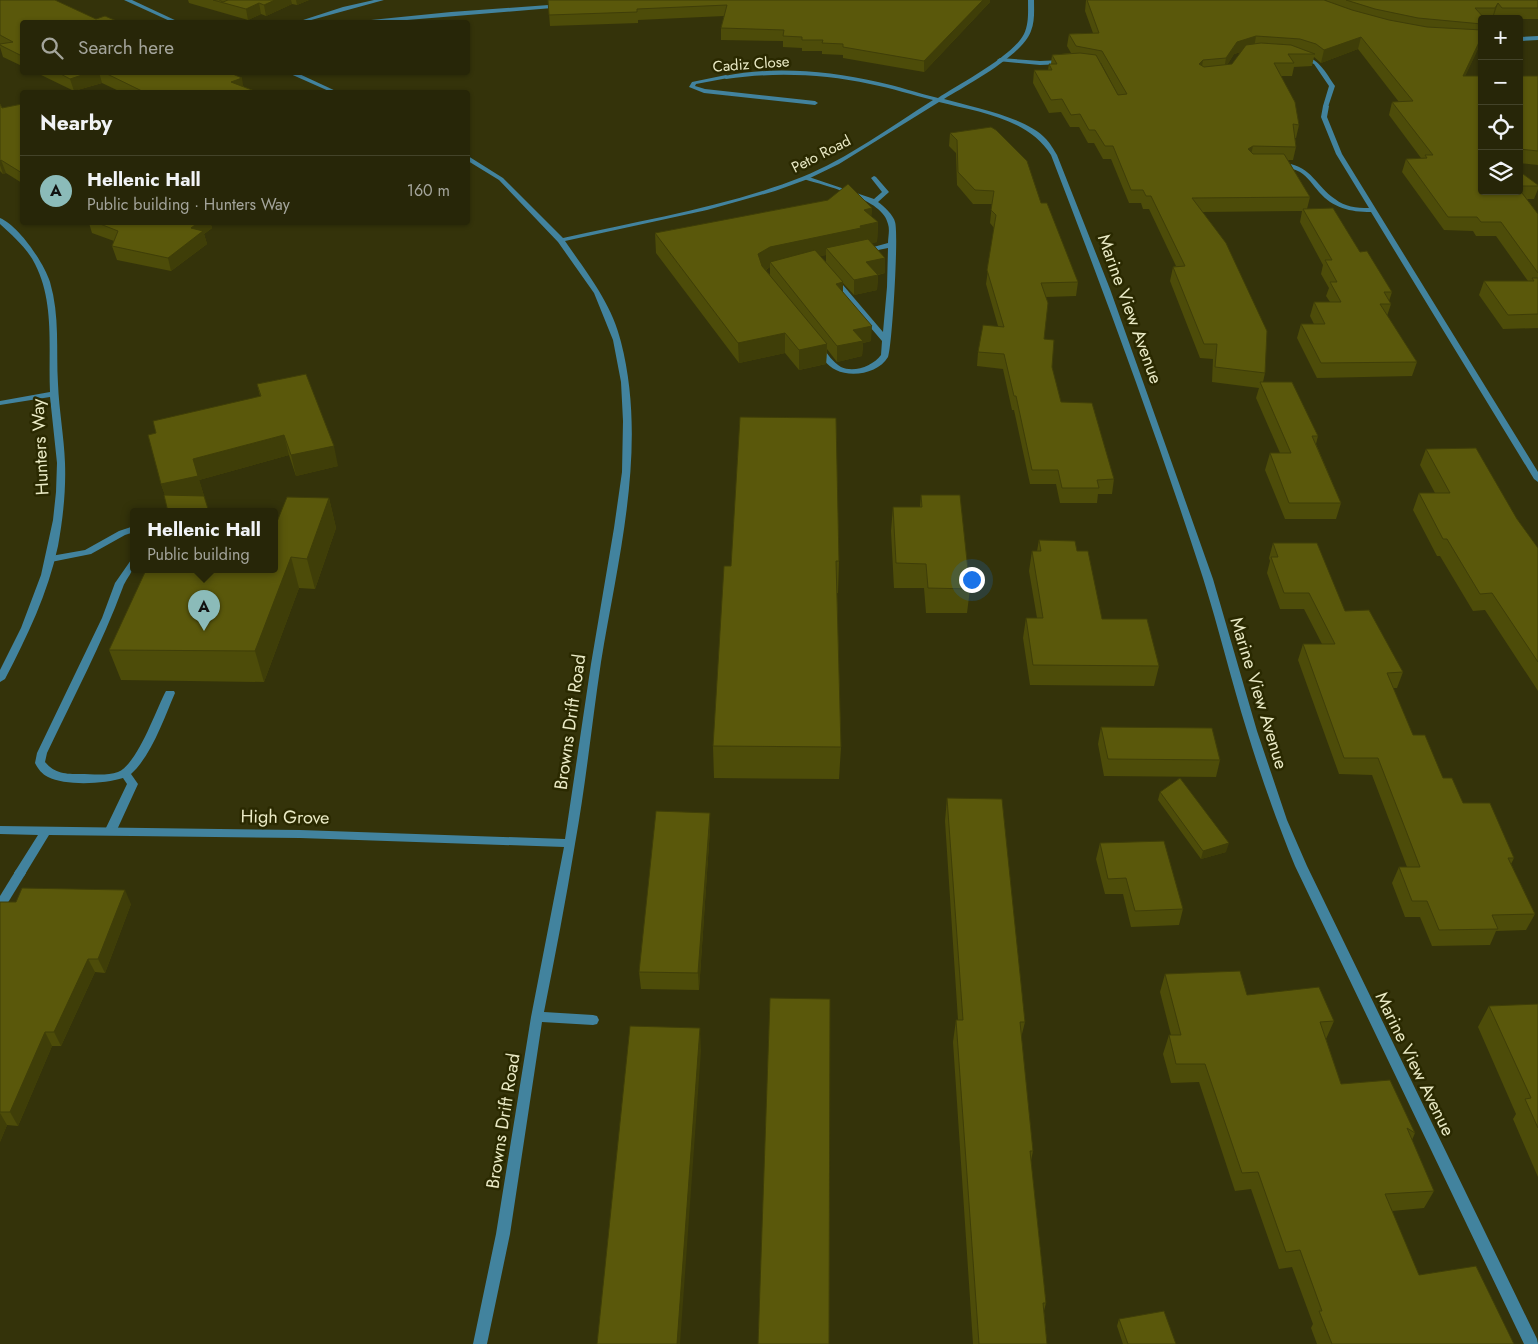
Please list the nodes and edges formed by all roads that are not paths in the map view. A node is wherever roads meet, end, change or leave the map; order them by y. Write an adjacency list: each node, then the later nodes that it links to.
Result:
1 (127, 0): 5 (street)
2 (380, 0): 6 (street)
3 (1031, 0): 11 (street, Peto Road)
4 (573, 6): 7 (street)
5 (172, 20)
6 (309, 20)
7 (391, 20)
8 (1538, 38): 9 (street)
9 (1523, 39)
10 (1297, 55): 22 (street)
11 (1000, 60): 12 (street); 15 (street, Peto Road)
12 (1067, 62)
13 (296, 75): 14 (street)
14 (330, 90)
15 (937, 100): 16 (street, Cadiz Close); 19 (street, Peto Road); 47 (street, Marine View Avenue)
16 (815, 103)
17 (470, 159): 24 (street, Browns Drift Road)
18 (1269, 164): 22 (street)
19 (806, 178): 21 (street); 24 (street, Peto Road)
20 (874, 178): 21 (street)
21 (874, 202): 25 (street)
22 (1372, 210): 32 (street)
23 (0, 220): 30 (street, Hunters Way)
24 (561, 240): 42 (street, Browns Drift Road)
25 (891, 245): 26 (street); 29 (street)
26 (854, 253)
27 (830, 275): 29 (street)
28 (812, 340): 29 (street)
29 (886, 340)
30 (54, 394): 31 (street); 34 (street, Hunters Way)
31 (0, 403)
32 (1538, 479)
33 (130, 531): 34 (street)
34 (51, 559): 36 (street, Hunters Way)
35 (130, 568): 38 (street)
36 (0, 679)
37 (170, 693): 38 (street)
38 (125, 773): 41 (street)
39 (0, 830): 40 (street, High Grove)
40 (46, 831): 41 (street, High Grove); 43 (street)
41 (110, 832): 42 (street, High Grove)
42 (570, 843): 44 (street, Browns Drift Road)
43 (0, 906)
44 (537, 1017): 45 (street); 46 (street, Browns Drift Road)
45 (593, 1020)
46 (480, 1344)
47 (1532, 1344)

